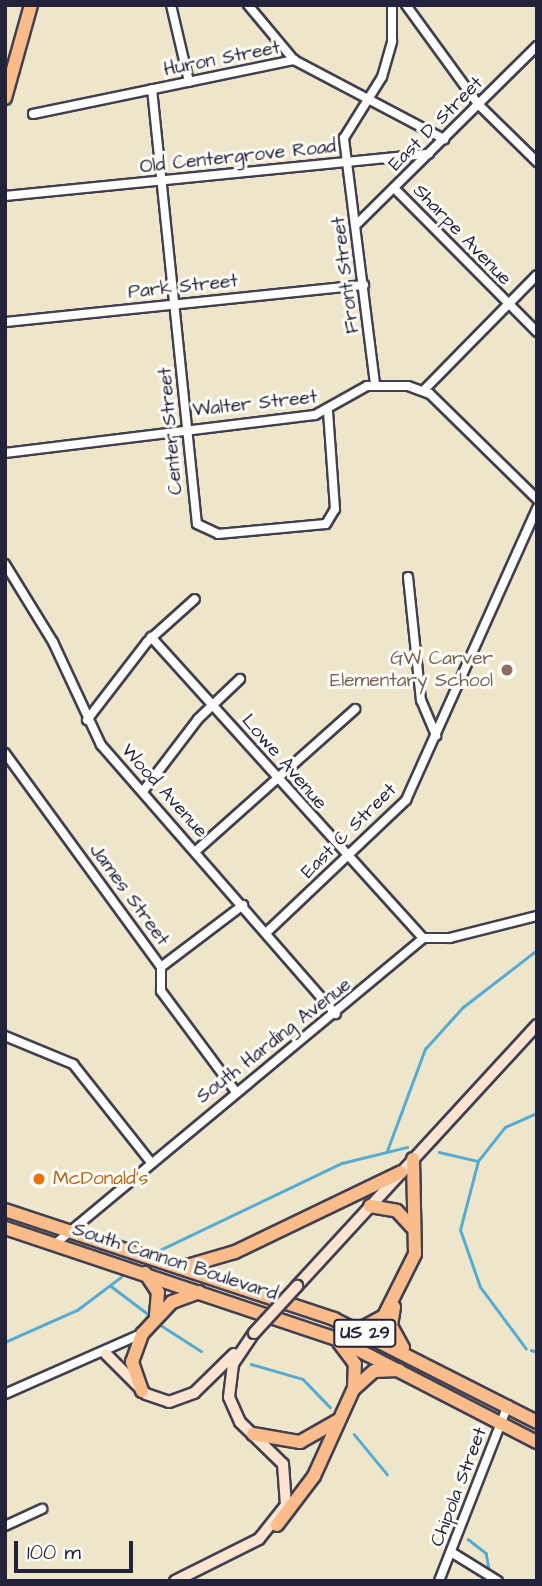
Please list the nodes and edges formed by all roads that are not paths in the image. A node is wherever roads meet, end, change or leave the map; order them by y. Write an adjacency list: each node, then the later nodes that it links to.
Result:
1 (31, 5): 10 (main road)
2 (171, 5): 8 (street)
3 (248, 5): 7 (street)
4 (392, 5): 11 (street, Old Centergrove Road)
5 (406, 5): 12 (street)
6 (537, 46): 12 (street, East D Street)
7 (294, 61): 8 (street, Huron Street); 11 (street, Huron Street)
8 (189, 82): 9 (street, Huron Street)
9 (152, 89): 13 (street, Huron Street); 18 (street, Center Street)
10 (5, 98)
11 (371, 98): 14 (street, Huron Street); 16 (street, Old Centergrove Road)
12 (478, 104): 14 (street, East D Street); 17 (street)
13 (33, 114)
14 (444, 139): 15 (street, East D Street)
15 (429, 154): 16 (street); 19 (street, East D Street)
16 (347, 162): 18 (street, Old Centergrove Road); 21 (street, Front Street)
17 (537, 162)
18 (162, 181): 20 (street, Old Centergrove Road); 24 (street, Center Street)
19 (394, 188): 21 (street, East D Street); 25 (street, Sharpe Avenue)
20 (5, 196)
21 (357, 224): 23 (street, Front Street)
22 (537, 275): 25 (street)
23 (364, 285): 24 (street, Park Street); 28 (street, Front Street)
24 (174, 304): 26 (street, Park Street); 31 (street, Center Street)
25 (509, 305): 27 (street, Sharpe Avenue); 29 (street)
26 (5, 322)
27 (537, 332)
28 (375, 384): 29 (street); 30 (street, Walter Street)
29 (425, 390): 33 (street)
30 (328, 412): 31 (street, Walter Street); 31 (street, Center Street)
31 (187, 428): 32 (street, Walter Street)
32 (5, 453)
33 (537, 499)
34 (537, 508): 43 (street, East C Street)
35 (5, 564): 42 (street, Wood Avenue)
36 (408, 577): 43 (street)
37 (195, 598): 38 (street)
38 (151, 637): 40 (street, Lowe Avenue); 42 (street)
39 (240, 679): 40 (street)
40 (212, 705): 45 (street, Lowe Avenue); 46 (street)
41 (355, 709): 45 (street)
42 (87, 720): 46 (street, Wood Avenue)
43 (436, 736): 48 (street, East C Street)
44 (5, 752): 53 (street, James Street)
45 (276, 778): 47 (street); 48 (street, Lowe Avenue)
46 (144, 790): 47 (street, Wood Avenue)
47 (197, 850): 49 (street, Wood Avenue)
48 (347, 858): 51 (street, East C Street); 52 (street, Lowe Avenue)
49 (243, 905): 51 (street, Wood Avenue); 53 (street)
50 (537, 915): 52 (street)
51 (267, 932): 54 (street, Wood Avenue)
52 (423, 938): 54 (street, South Harding Avenue)
53 (161, 967): 57 (street, James Street)
54 (336, 1014): 57 (street, South Harding Avenue)
55 (537, 1025): 59 (main road)
56 (5, 1036): 58 (street)
57 (236, 1092): 58 (street, South Harding Avenue)
58 (149, 1160): 64 (street, South Harding Avenue)
59 (413, 1160): 60 (main road); 65 (main road)
60 (401, 1172): 61 (main road); 67 (main road)
61 (370, 1206): 65 (main road); 73 (main road, bridge)
62 (5, 1210): 64 (main road, South Cannon Boulevard / US 29)
63 (5, 1228): 66 (main road, South Cannon Boulevard / US 29)
64 (69, 1231): 66 (street, South Harding Avenue); 67 (main road, South Cannon Boulevard / US 29)
65 (416, 1232): 70 (main road)
66 (55, 1244): 68 (main road, South Cannon Boulevard / US 29)
67 (183, 1267): 72 (main road, US 29)
68 (144, 1273): 69 (main road, South Cannon Boulevard / US 29); 71 (main road)
69 (214, 1295): 71 (main road); 74 (main road, South Cannon Boulevard / US 29)
70 (395, 1299): 72 (main road); 75 (main road)
71 (150, 1323): 76 (street); 78 (main road)
72 (358, 1329): 75 (main road, US 29)
73 (251, 1336): 78 (main road); 85 (main road)
74 (331, 1336): 77 (main road, US 29); 80 (main road)
75 (405, 1351): 81 (main road, US 29)
76 (106, 1354): 78 (main road); 79 (street)
77 (416, 1375): 80 (main road); 83 (main road, US 29)
78 (142, 1391)
79 (5, 1394)
80 (351, 1395): 82 (main road)
81 (508, 1405): 83 (street, Chipola Street); 84 (main road, US 29)
82 (344, 1413): 85 (main road); 88 (main road)
83 (502, 1420): 86 (main road, US 29); 90 (street, Chipola Street)
84 (537, 1422)
85 (253, 1434): 88 (main road)
86 (537, 1442)
87 (42, 1509): 89 (street)
88 (277, 1525): 91 (main road)
89 (5, 1526)
90 (450, 1552): 92 (street, Chipola Street); 93 (street)
91 (175, 1581)
92 (439, 1581)
93 (498, 1581)

